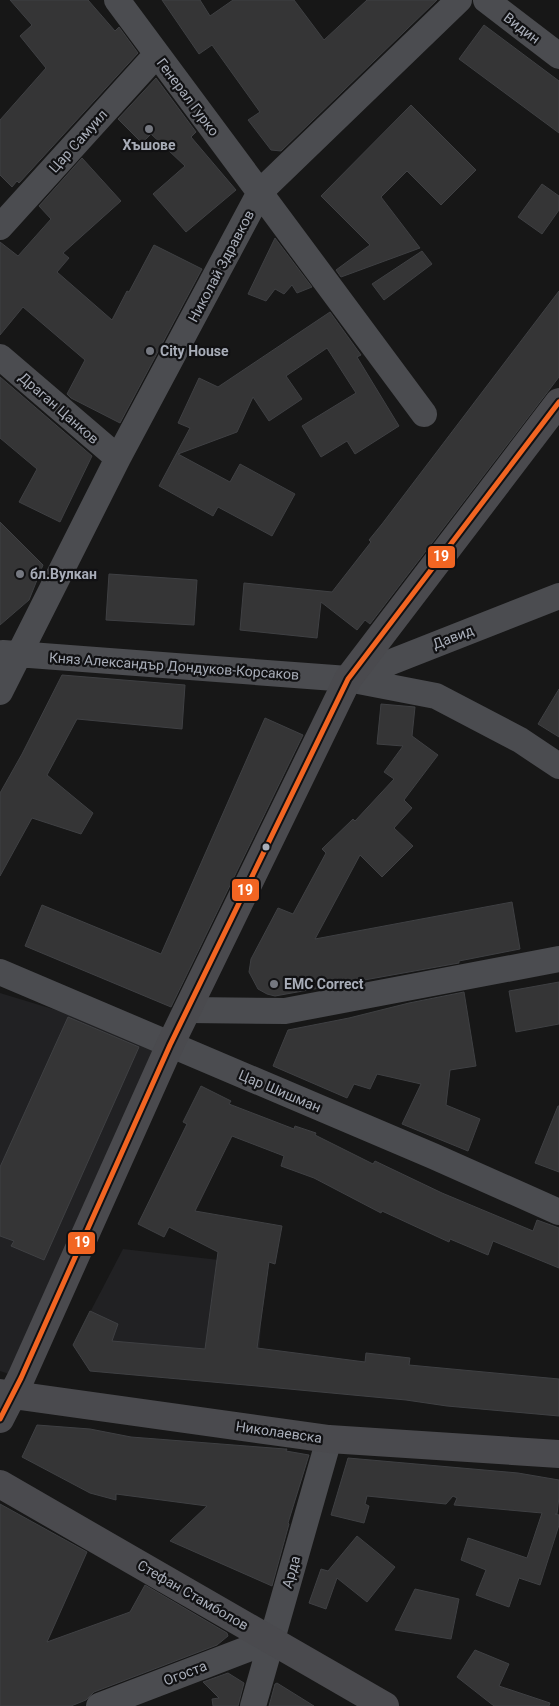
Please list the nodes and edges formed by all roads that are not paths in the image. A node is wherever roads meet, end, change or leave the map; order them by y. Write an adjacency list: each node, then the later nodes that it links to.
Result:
1 (118, 0): 4 (street, Генерал Гурко)
2 (459, 0): 6 (street, Николай Здравков)
3 (486, 0): 5 (street, Видин)
4 (157, 54): 6 (street, Генерал Гурко); 7 (street, Цар Самуил)
5 (559, 56)
6 (260, 192): 10 (street, Генерал Гурко); 11 (street, Николай Здравков)
7 (0, 227)
8 (0, 357): 11 (street, Драган Цанков)
9 (559, 402): 14 (street)
10 (424, 414)
11 (118, 458): 13 (street, Николай Здравков)
12 (559, 596): 14 (street, Давид)
13 (10, 654): 14 (street, Княз Александър Дондуков-Корсаков); 15 (street, Николай Здравков)
14 (348, 679): 16 (street, Княз Александър Дондуков-Корсаков); 19 (street)
15 (0, 692)
16 (559, 766)
17 (559, 959): 19 (street)
18 (0, 972): 20 (street, Цар Шишман)
19 (188, 1010): 20 (street)
20 (170, 1045): 21 (street, Цар Шишман); 22 (street)
21 (559, 1212)
22 (6, 1394): 23 (street); 24 (street, Николаевска)
23 (0, 1420)
24 (329, 1439): 25 (street, Николаевска); 27 (street, Арда)
25 (559, 1454)
26 (0, 1484): 27 (street, Стефан Стамболов)
27 (271, 1640): 28 (street, Стефан Стамболов); 29 (street, Огоста); 30 (street, Арда)
28 (353, 1697): 31 (street, Стефан Стамболов)
29 (98, 1706)
30 (253, 1706)
31 (385, 1706)

